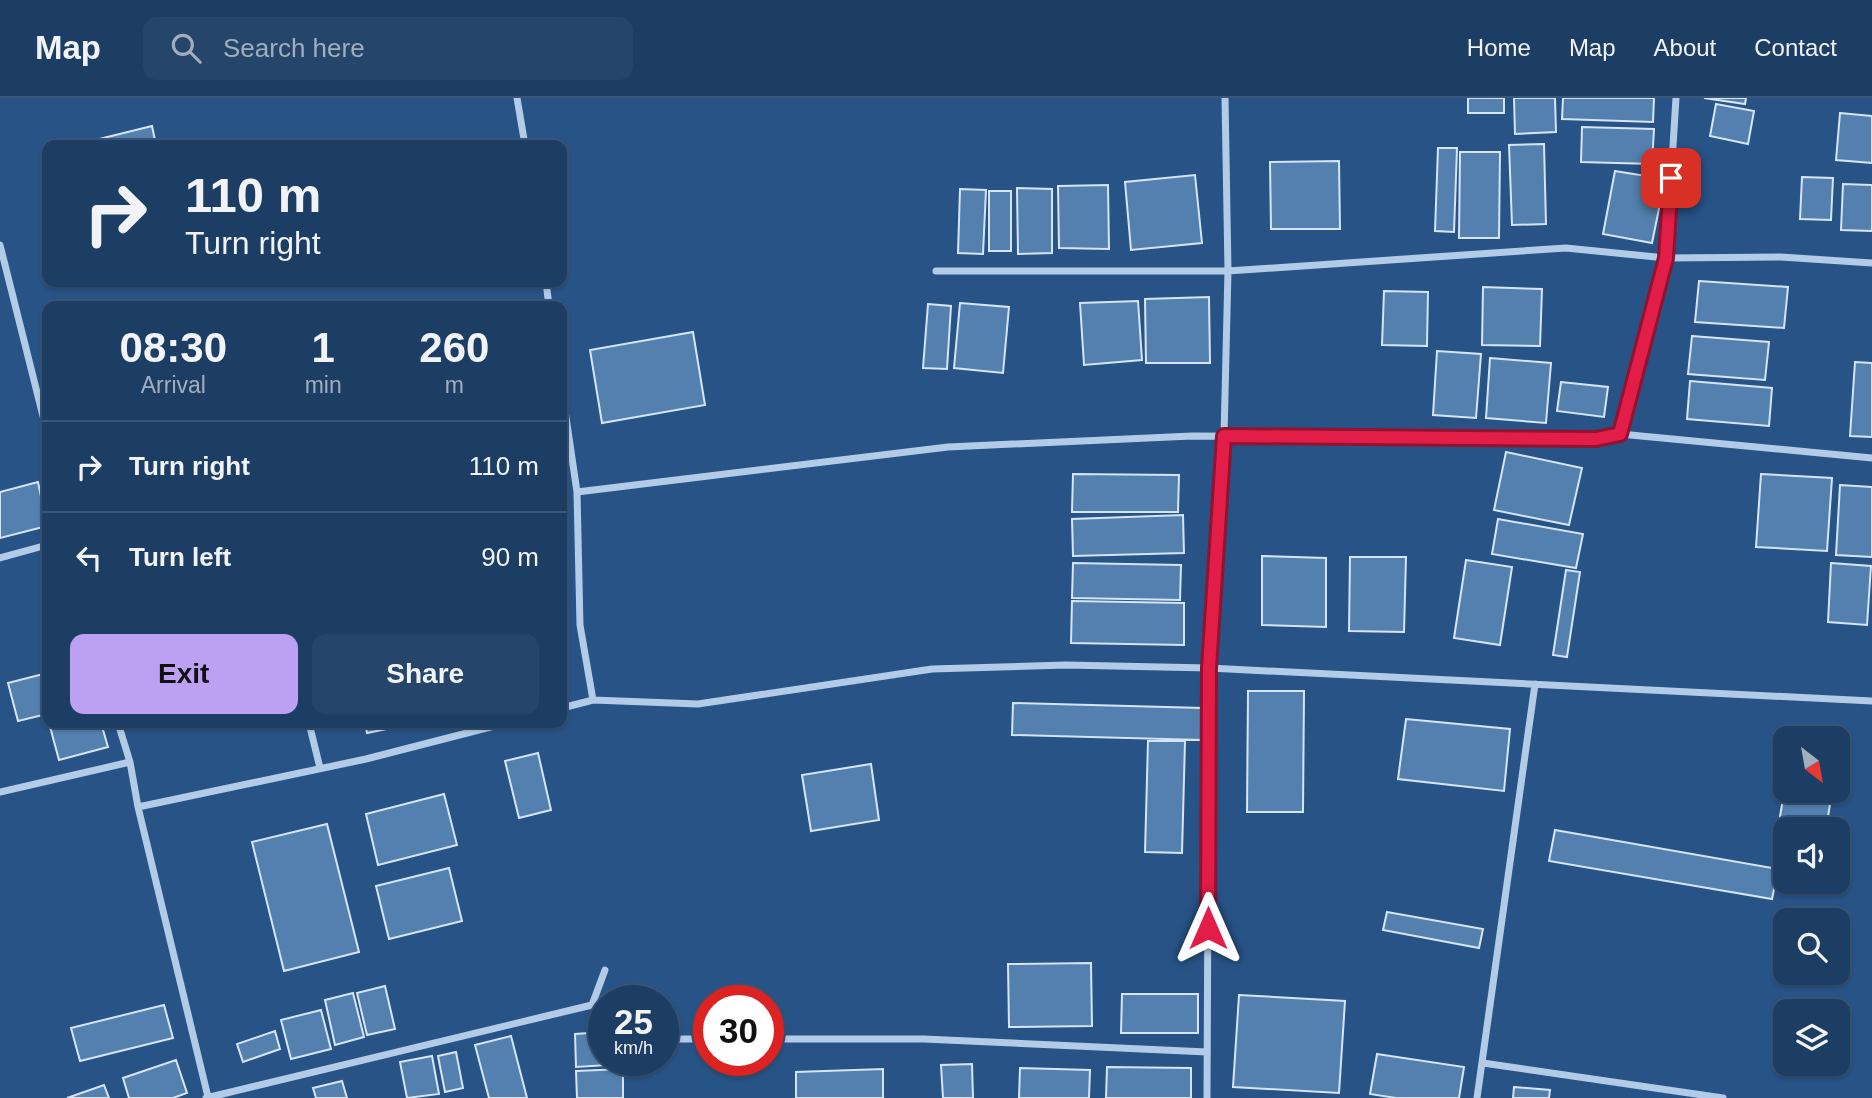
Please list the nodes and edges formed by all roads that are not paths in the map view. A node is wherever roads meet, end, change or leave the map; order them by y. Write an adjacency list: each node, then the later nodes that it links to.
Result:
1 (517, 98): 4 (street)
2 (1226, 98): 9 (street)
3 (1676, 98): 6 (street)
4 (524, 140)
5 (0, 245): 10 (street)
6 (1666, 258): 7 (street); 9 (street); 12 (street)
7 (1872, 263)
8 (936, 271): 9 (street)
9 (1228, 271): 13 (street)
10 (42, 412)
11 (567, 424): 15 (street)
12 (1620, 434): 13 (street); 14 (street)
13 (1224, 436): 15 (street); 18 (street)
14 (1872, 458)
15 (577, 492): 20 (street)
16 (42, 546): 17 (street)
17 (0, 558)
18 (1209, 668): 19 (street); 20 (street); 34 (street)
19 (1535, 684): 21 (street); 35 (street)
20 (593, 700): 22 (street)
21 (1872, 701)
22 (567, 707)
23 (120, 728): 26 (street)
24 (310, 728): 27 (street)
25 (485, 728): 27 (street)
26 (130, 762): 28 (street); 29 (street)
27 (320, 768): 29 (street)
28 (0, 792)
29 (138, 807): 36 (street)
30 (605, 970): 31 (street)
31 (599, 985)
32 (588, 1006): 36 (street)
33 (784, 1039): 34 (street)
34 (1207, 1052): 37 (street)
35 (1483, 1063): 38 (street); 39 (street)
36 (207, 1097)
37 (1207, 1098)
38 (1477, 1098)
39 (1723, 1098)

